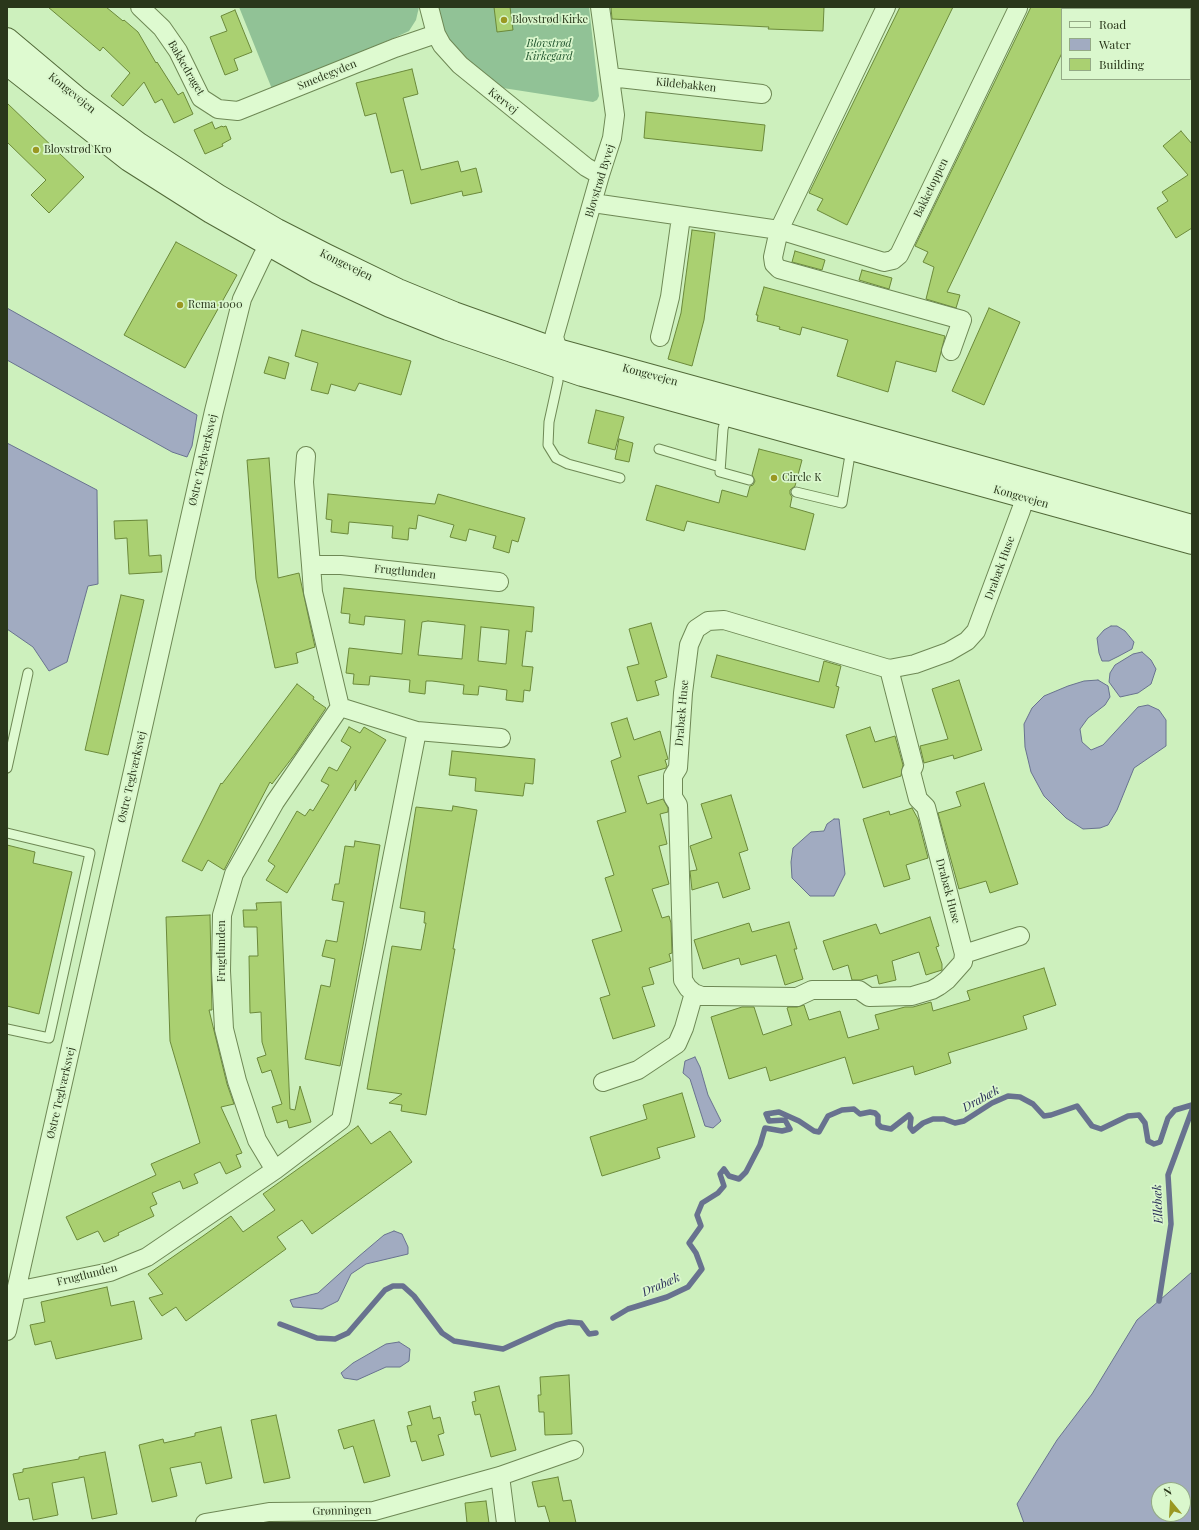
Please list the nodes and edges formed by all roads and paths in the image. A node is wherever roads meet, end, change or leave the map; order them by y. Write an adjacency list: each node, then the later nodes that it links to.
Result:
1 (140, 7): 11 (street, Bakkedraget)
2 (429, 7): 6 (street, Kærvej)
3 (600, 7): 9 (street, Blovstrød Byvej)
4 (886, 7): 15 (street)
5 (1018, 8): 15 (street, Bakketoppen)
6 (436, 34): 11 (street, Smedegyden); 12 (street, Kærvej)
7 (7, 39): 16 (main road, Kongevejen)
8 (7, 64): 16 (main road, Kongevejen)
9 (610, 77): 10 (street, Kildebakken); 12 (street, Blovstrød Byvej)
10 (762, 94)
11 (218, 109)
12 (600, 175): 13 (street, Blovstrød Byvej)
13 (593, 203): 14 (street, Bakketoppen); 19 (street, Blovstrød Byvej)
14 (681, 217): 15 (street, Bakketoppen); 17 (street)
15 (779, 230): 18 (street)
16 (273, 237): 19 (main road, Kongevejen); 46 (street, Østre Teglværksvej)
17 (660, 337)
18 (951, 352)
19 (558, 359): 20 (main road, Kongevejen); 25 (lane)
20 (729, 407): 21 (main road, Kongevejen); 24 (lane)
21 (853, 440): 27 (main road, Kongevejen); 28 (lane)
22 (659, 449): 24 (lane)
23 (306, 456): 31 (street)
24 (720, 467): 26 (lane)
25 (620, 478)
26 (749, 480)
27 (1025, 489): 29 (main road, Kongevejen); 30 (main road, Kongevejen); 33 (street, Drabæk Huse)
28 (796, 492)
29 (1192, 526)
30 (1192, 543)
31 (311, 565): 32 (street, Frugtlunden); 35 (street)
32 (499, 582)
33 (889, 669): 41 (street, Drabæk Huse); 42 (street, Drabæk Huse)
34 (28, 673): 38 (lane)
35 (340, 707): 36 (street); 45 (street, Frugtlunden)
36 (417, 731): 37 (street); 45 (street, Frugtlunden)
37 (501, 738)
38 (7, 768)
39 (7, 833): 43 (lane)
40 (1020, 936): 41 (street)
41 (964, 954): 42 (street)
42 (694, 993): 44 (street)
43 (7, 1029)
44 (603, 1082)
45 (274, 1170): 46 (street, Frugtlunden)
46 (16, 1291): 47 (street, Østre Teglværksvej)
47 (7, 1331)
48 (574, 1450): 49 (street, Grønningen)
49 (500, 1476): 50 (street, Grønningen); 51 (street)
50 (205, 1523)
51 (506, 1523)

